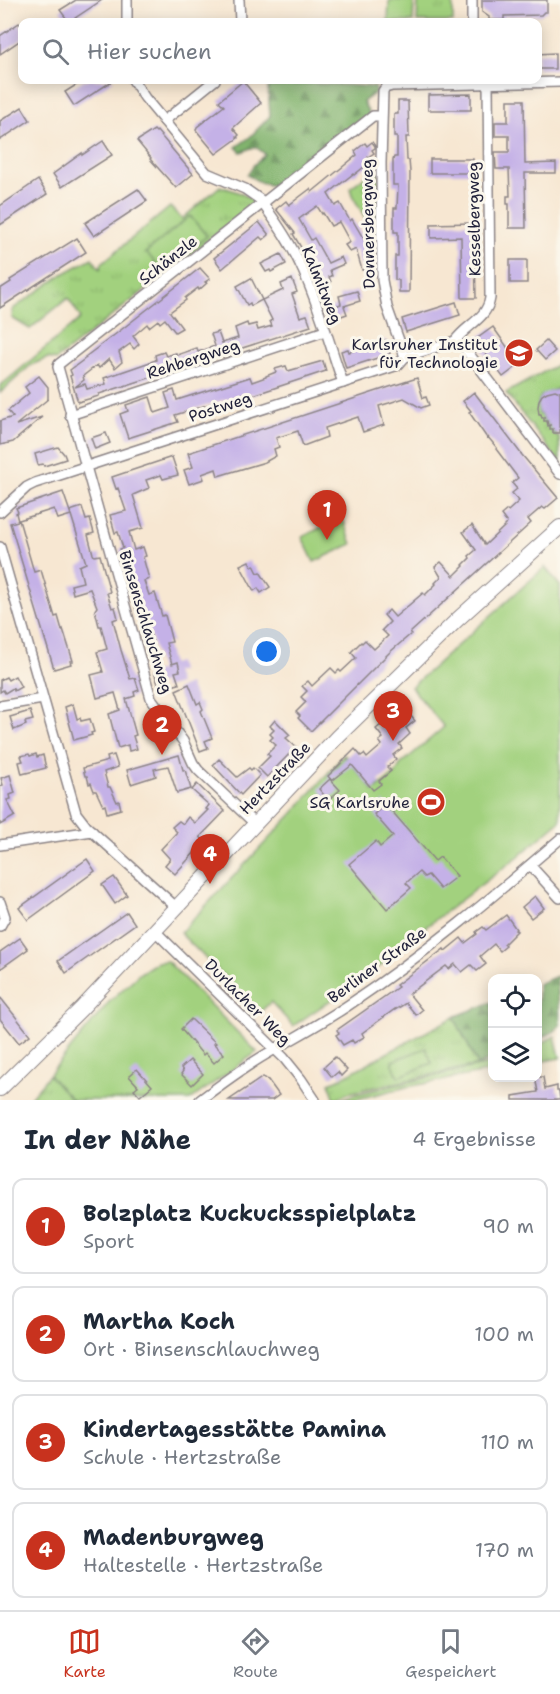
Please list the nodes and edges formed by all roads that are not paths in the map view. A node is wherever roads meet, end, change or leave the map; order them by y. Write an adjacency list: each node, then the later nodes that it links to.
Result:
1 (127, 0): 4 (street)
2 (239, 0): 5 (street)
3 (472, 0): 6 (street)
4 (127, 18)
5 (240, 18)
6 (472, 18)
7 (542, 82): 8 (street)
8 (560, 82)
9 (135, 84): 14 (street)
10 (209, 84): 14 (street)
11 (424, 84): 13 (street, Donnersbergweg)
12 (488, 84): 17 (street, Kesselbergweg)
13 (381, 116): 15 (street, Schänzle); 18 (street, Donnersbergweg)
14 (164, 121): 15 (street)
15 (264, 203): 16 (street, Kalmitweg); 20 (street, Schänzle)
16 (325, 331): 19 (street, Kalmitweg); 20 (street, Rehbergweg)
17 (455, 341): 18 (street, Postweg); 22 (street)
18 (405, 357): 19 (street, Postweg)
19 (343, 383): 21 (street, Postweg)
20 (70, 415): 21 (street, Schänzle)
21 (85, 467): 23 (street, Postweg); 28 (street, Binsenschlauchweg)
22 (560, 474)
23 (0, 512)
24 (560, 527): 28 (main road, Hertzstraße)
25 (0, 547): 26 (street)
26 (43, 699): 27 (street); 29 (street)
27 (0, 706)
28 (254, 823): 35 (main road, Hertzstraße)
29 (92, 831): 31 (street); 35 (street)
30 (560, 839): 32 (street, Berliner Straße)
31 (0, 844)
32 (530, 865): 33 (street); 38 (street, Berliner Straße)
33 (560, 898)
34 (0, 902): 36 (street)
35 (176, 907): 37 (main road, Hertzstraße)
36 (0, 926)
37 (154, 930): 38 (street, Durlacher Weg); 39 (main road, Hertzstraße)
38 (275, 1049): 40 (street, Berliner Straße); 41 (street, Durlacher Weg)
39 (0, 1089)
40 (200, 1100)
41 (315, 1100)

